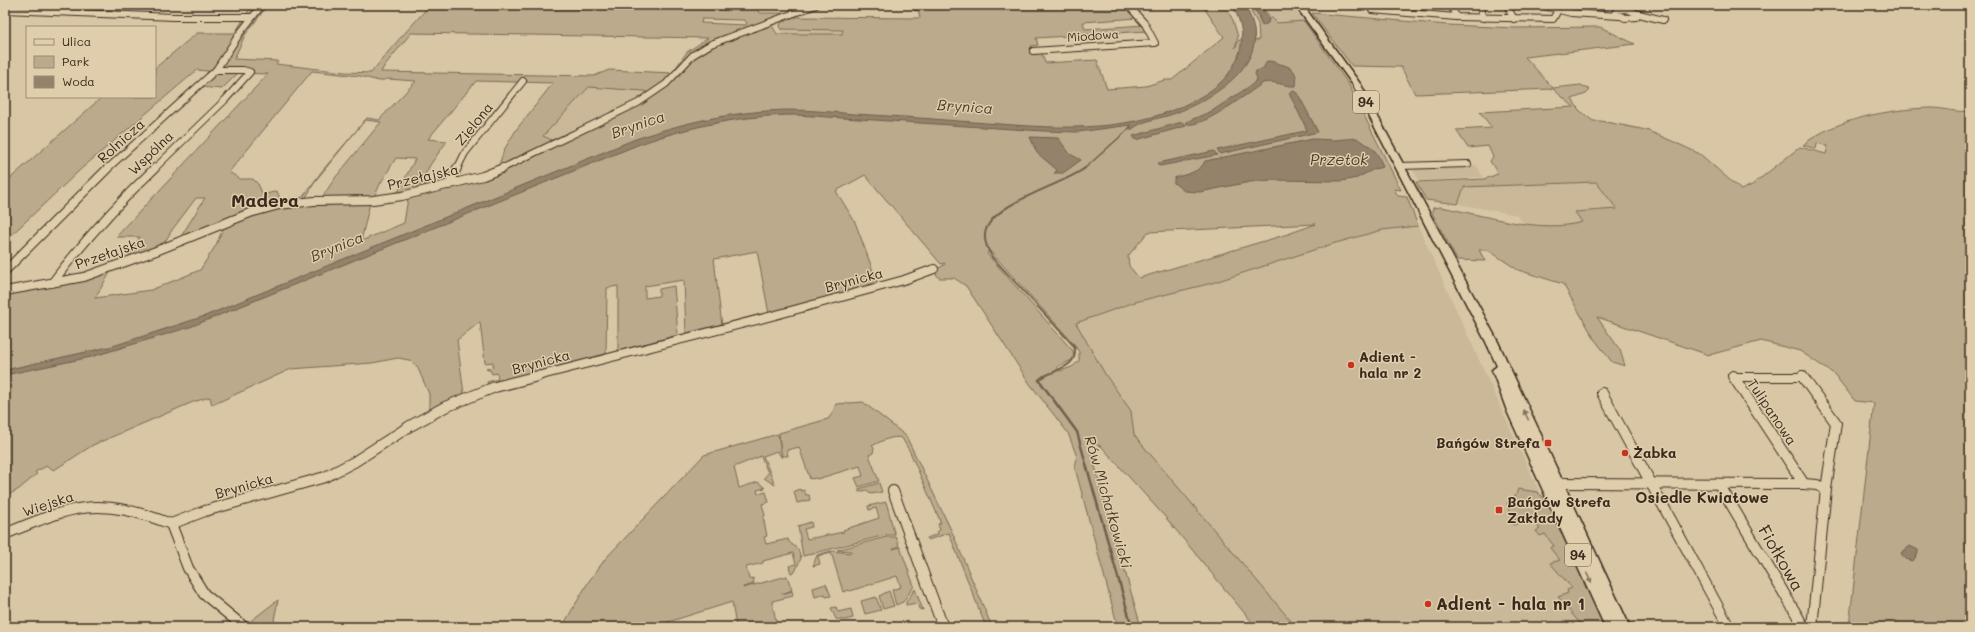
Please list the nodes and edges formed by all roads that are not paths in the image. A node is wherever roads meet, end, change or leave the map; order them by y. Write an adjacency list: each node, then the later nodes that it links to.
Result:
1 (262, 5): 13 (street, Rolnicza)
2 (816, 5): 24 (street, Przełajska)
3 (1128, 5): 19 (street, Miodowa)
4 (1299, 5): 23 (main road, 94)
5 (1450, 5): 14 (street)
6 (1540, 5): 11 (street)
7 (1480, 9): 15 (street)
8 (5, 10): 13 (street)
9 (1372, 10): 14 (street)
10 (1509, 10): 16 (street)
11 (1558, 10): 12 (street); 16 (street)
12 (1620, 11): 17 (street); 17 (street)
13 (252, 17): 20 (street, Rolnicza)
14 (1456, 17): 15 (street)
15 (1484, 18): 16 (street)
16 (1514, 19)
17 (1632, 20): 18 (street)
18 (1663, 20)
19 (1033, 51)
20 (216, 70): 26 (street, Rolnicza); 27 (street, Wspólna)
21 (524, 82): 24 (street, Zielona)
22 (1468, 164): 23 (street)
23 (1400, 166): 30 (main road, 94)
24 (450, 185): 27 (street, Przełajska)
25 (934, 269): 36 (street, Brynicka)
26 (5, 271)
27 (52, 284): 28 (street, Przełajska)
28 (5, 291)
29 (1602, 393): 31 (street)
30 (1551, 482): 31 (street); 40 (main road, 94, one-way to 40); 41 (main road, 94)
31 (1652, 484): 32 (street); 42 (street)
32 (1719, 484): 33 (street); 43 (street, Fiołkowa)
33 (1804, 484): 34 (street); 34 (street, Tulipanowa)
34 (1826, 488): 44 (street)
35 (894, 491): 39 (street)
36 (171, 524): 37 (street, Wiejska); 38 (street)
37 (5, 534)
38 (244, 627)
39 (943, 627)
40 (1612, 627)
41 (1623, 627)
42 (1729, 627)
43 (1804, 627)
44 (1812, 627)

